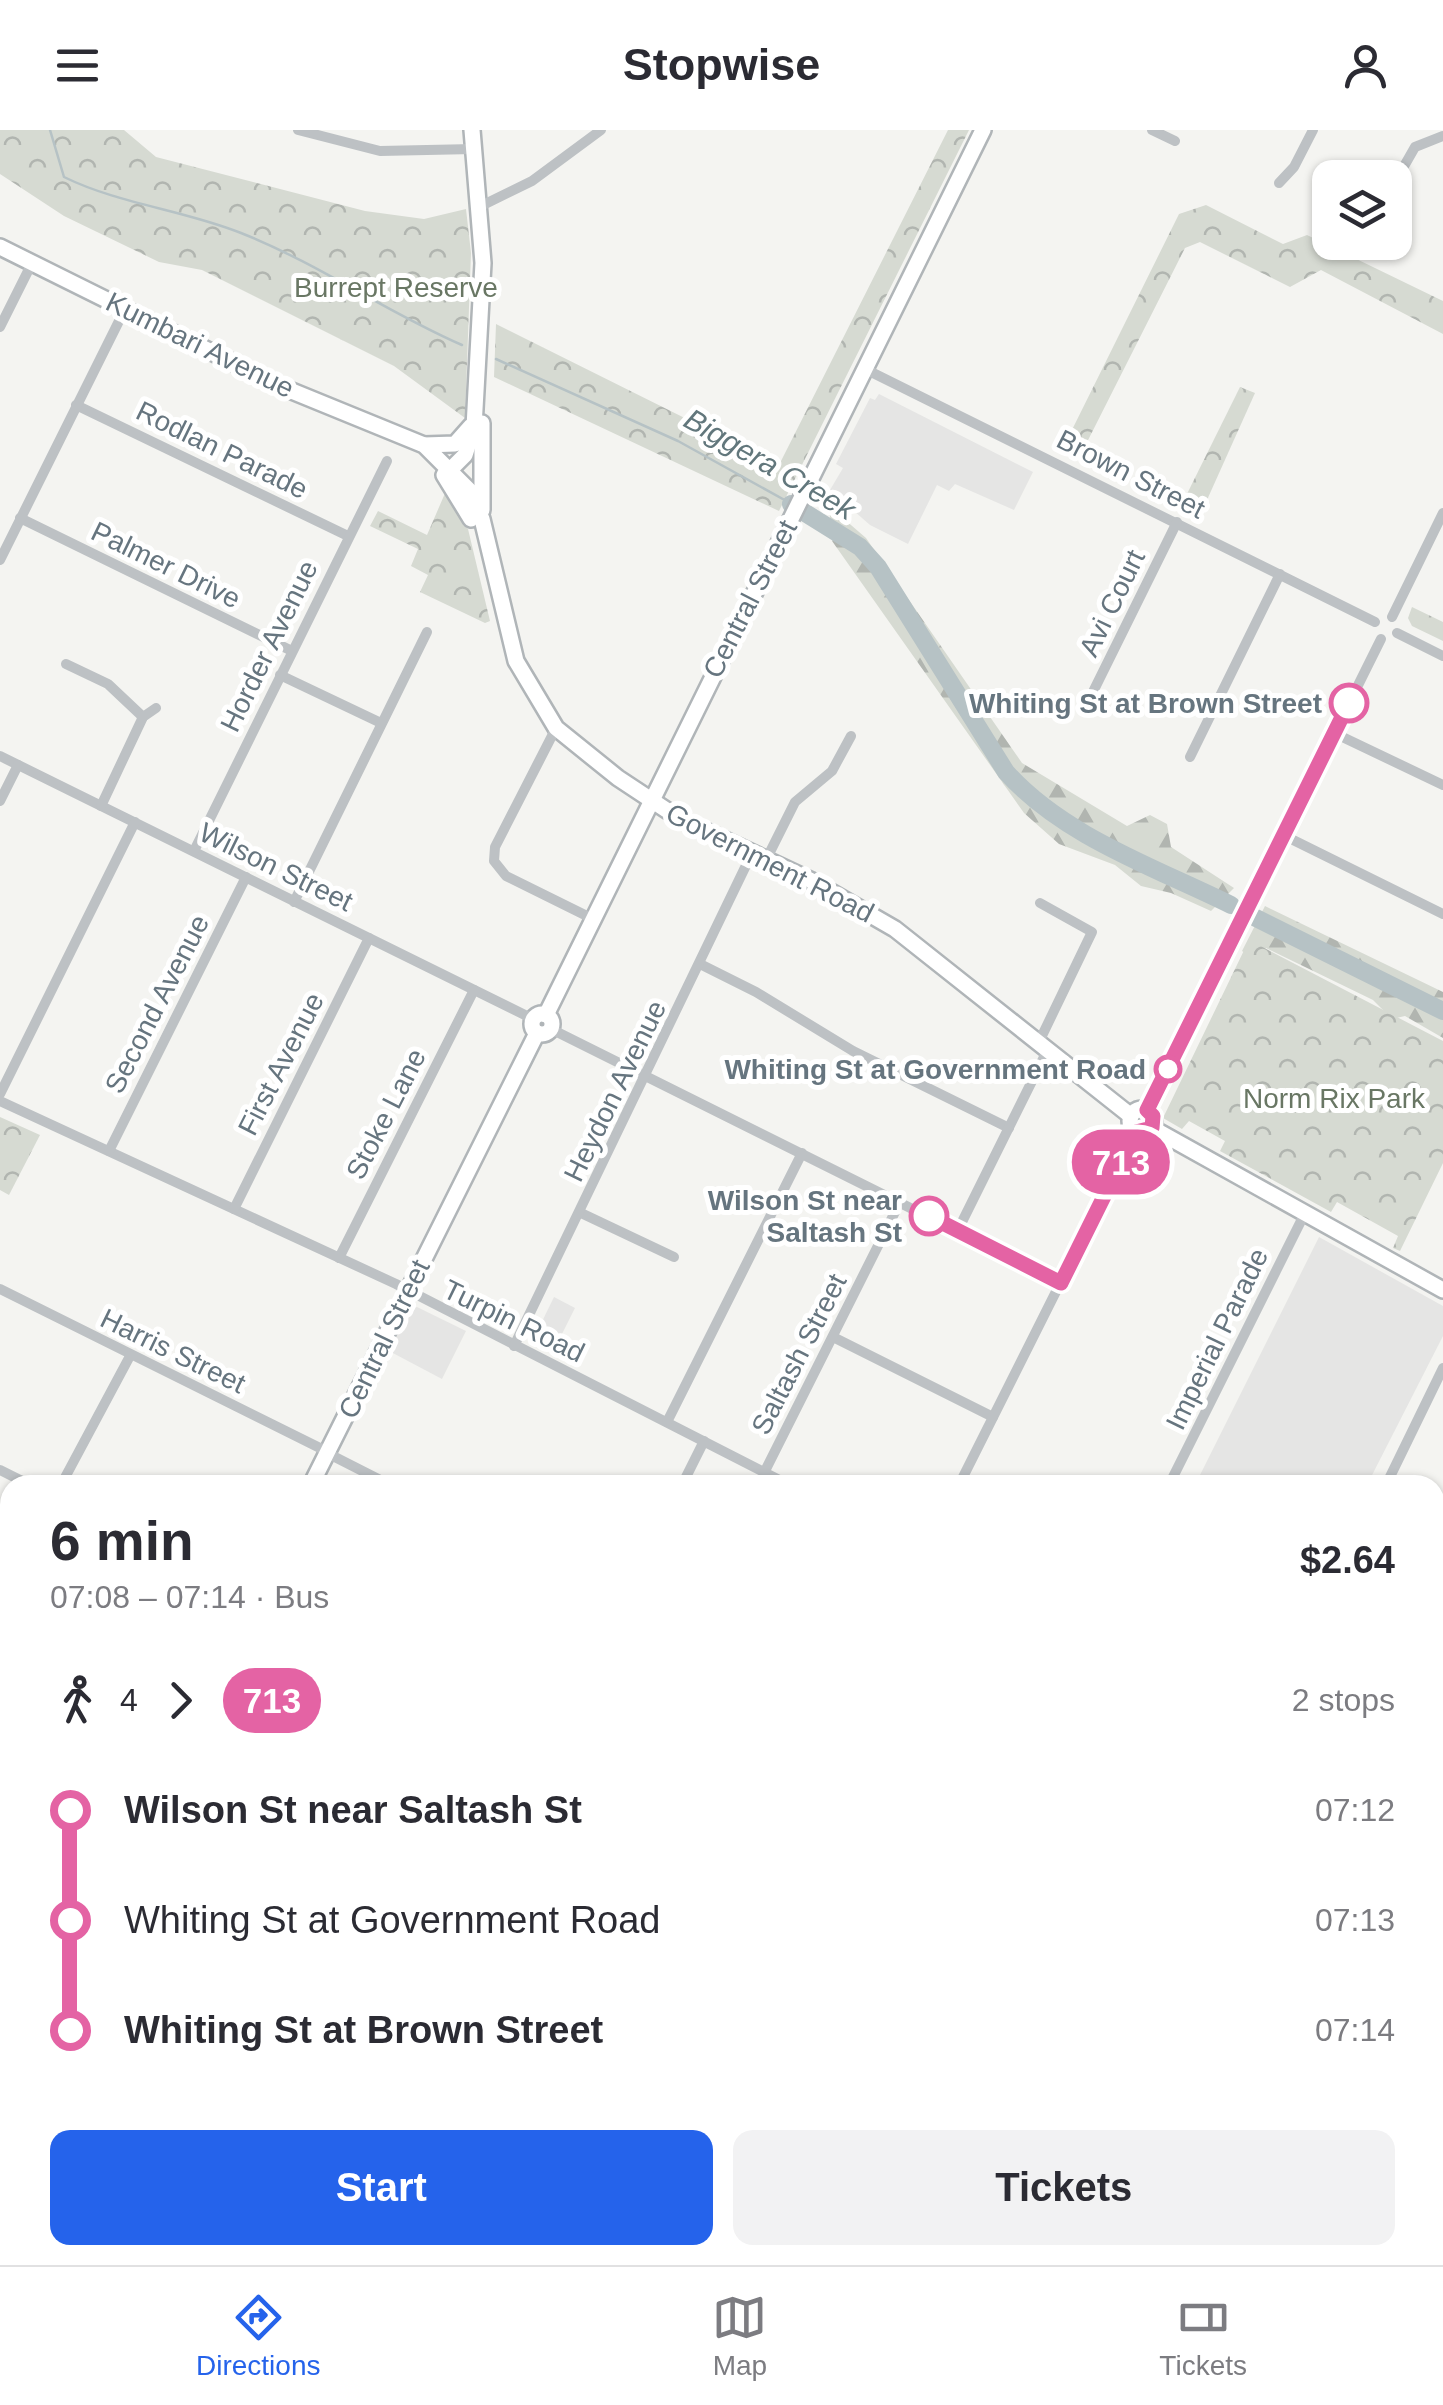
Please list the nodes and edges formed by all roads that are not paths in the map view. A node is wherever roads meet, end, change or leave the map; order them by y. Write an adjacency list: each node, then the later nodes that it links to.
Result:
1 (298, 130): 9 (street)
2 (472, 130): 9 (main road, Government Road)
3 (601, 130): 12 (street)
4 (983, 130): 17 (main road, Central Street)
5 (1152, 130): 8 (street)
6 (1312, 130): 11 (street)
7 (1443, 136): 10 (street)
8 (1175, 142)
9 (474, 148): 12 (main road, Government Road)
10 (1408, 160)
11 (1279, 183)
12 (480, 206): 19 (main road, Government Road)
13 (0, 247): 14 (main road, Kumbari Avenue)
14 (32, 263): 15 (main road, Kumbari Avenue); 16 (street)
15 (124, 309): 18 (street); 20 (main road, Kumbari Avenue)
16 (0, 327)
17 (865, 369): 27 (street, Brown Street); 53 (main road, Central Street)
18 (76, 405): 25 (street); 28 (street, Rodlan Parade)
19 (478, 415): 21 (main road); 23 (main road, Government Road); 26 (main road, Government Road)
20 (402, 438): 21 (main road, Kumbari Avenue); 23 (main road, Kumbari Avenue)
21 (424, 444): 23 (main road, Kumbari Avenue)
22 (387, 461): 28 (street, Horder Avenue)
23 (451, 476): 26 (main road, Government Road); 29 (main road, Government Road)
24 (1443, 513): 32 (street)
25 (20, 518): 30 (street); 37 (street, Palmer Drive)
26 (482, 519): 29 (main road, Government Road)
27 (1177, 522): 31 (street, Brown Street); 41 (street, Avi Court)
28 (348, 536): 37 (street, Horder Avenue)
29 (488, 554): 45 (main road, Government Road)
30 (0, 560)
31 (1280, 574): 33 (street, Brown Street); 49 (street)
32 (1392, 617): 33 (street); 35 (street)
33 (1376, 622): 36 (street)
34 (427, 632): 44 (street)
35 (1397, 633): 36 (street); 38 (street)
36 (1381, 638): 46 (street)
37 (292, 651): 40 (street, Horder Avenue)
38 (1443, 656)
39 (66, 664): 43 (street)
40 (280, 675): 44 (street); 57 (street, Horder Avenue)
41 (1087, 704)
42 (156, 708): 43 (street)
43 (143, 717): 54 (street)
44 (382, 723): 60 (street)
45 (556, 728): 53 (main road, Government Road); 63 (street)
46 (1334, 733): 51 (street); 56 (street)
47 (851, 736): 58 (street, Heydon Avenue)
48 (0, 756): 50 (street, Wilson Street)
49 (1190, 757)
50 (18, 765): 52 (street); 54 (street, Wilson Street)
51 (1443, 786)
52 (0, 801)
53 (650, 801): 58 (main road, Government Road); 63 (main road, Central Street)
54 (101, 806): 55 (street, Wilson Street)
55 (135, 822): 57 (street, Wilson Street); 70 (street)
56 (1284, 835): 62 (street); 71 (street)
57 (194, 851): 59 (street, Wilson Street)
58 (759, 856): 65 (street, Heydon Avenue); 68 (main road, Government Road)
59 (246, 877): 60 (street, Wilson Street); 75 (street, Second Avenue)
60 (294, 902): 64 (street, Wilson Street)
61 (1040, 904): 68 (street)
62 (1443, 914)
63 (591, 918): 67 (main road, Central Street)
64 (369, 938): 66 (street, Wilson Street); 78 (street, First Avenue)
65 (700, 964): 69 (street, Heydon Avenue); 73 (street)
66 (474, 990): 67 (street, Wilson Street); 83 (street, Stoke Lane)
67 (542, 1024): 69 (street, Wilson Street); 87 (main road, Central Street)
68 (1042, 1048): 72 (main road, Government Road); 73 (street)
69 (647, 1076): 76 (street, Wilson Street); 79 (street, Heydon Avenue)
70 (0, 1097): 75 (street, Turpin Road)
71 (1147, 1110): 72 (main road); 74 (main road)
72 (1131, 1116): 74 (main road)
73 (1008, 1128): 81 (street)
74 (1144, 1130): 80 (main road); 84 (street)
75 (109, 1150): 78 (street, Turpin Road)
76 (802, 1152): 77 (street, Wilson Street); 93 (street)
77 (900, 1202): 81 (street, Wilson Street); 88 (street, Saltash Street)
78 (234, 1209): 83 (street, Turpin Road)
79 (581, 1212): 82 (street); 89 (street, Heydon Avenue)
80 (1304, 1214): 86 (main road); 103 (street, Imperial Parade)
81 (958, 1230): 84 (street, Wilson Street)
82 (674, 1257)
83 (339, 1258): 87 (street, Turpin Road)
84 (1061, 1283): 92 (street)
85 (0, 1289): 90 (street, Harris Street)
86 (1443, 1290)
87 (408, 1291): 89 (street, Turpin Road); 95 (main road, Central Street)
88 (833, 1337): 92 (street); 96 (street, Saltash Street)
89 (514, 1346): 93 (street, Turpin Road)
90 (130, 1356): 95 (street, Harris Street); 97 (street)
91 (1443, 1368): 104 (street)
92 (993, 1418): 102 (street)
93 (667, 1422): 94 (street, Turpin Road)
94 (704, 1441): 96 (street, Turpin Road); 100 (street)
95 (328, 1452): 98 (main road, Central Street); 99 (street, Harris Street)
96 (764, 1473): 101 (street, Turpin Road)
97 (66, 1475)
98 (316, 1475)
99 (371, 1475)
100 (687, 1475)
101 (768, 1475)
102 (965, 1475)
103 (1174, 1475)
104 (1391, 1475)

